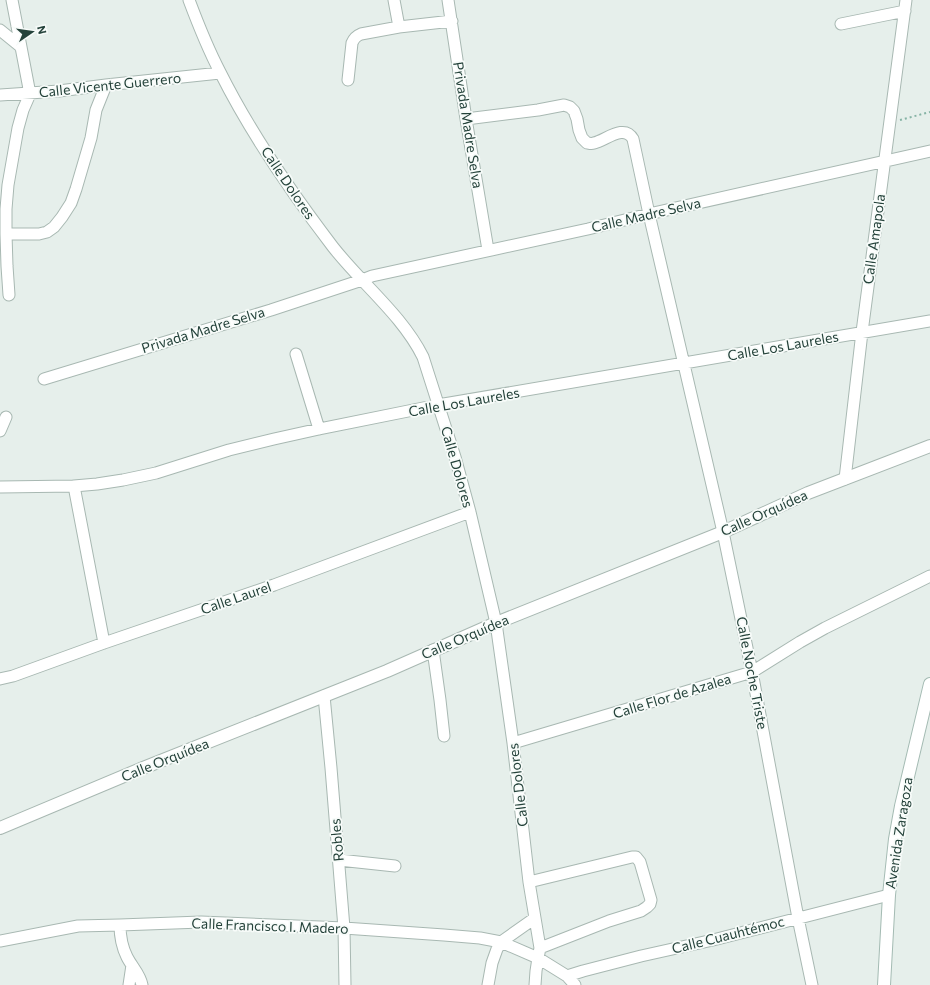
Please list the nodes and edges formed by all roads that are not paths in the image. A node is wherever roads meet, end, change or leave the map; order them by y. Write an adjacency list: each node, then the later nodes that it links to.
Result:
1 (12, 0): 10 (street)
2 (188, 0): 11 (street, Calle Dolores)
3 (394, 0): 8 (street)
4 (448, 0): 6 (street, Privada Madre Selva)
5 (905, 5): 7 (street); 18 (street, Calle Amapola)
6 (452, 21): 8 (street); 16 (street, Privada Madre Selva)
7 (841, 24)
8 (399, 28): 12 (street)
9 (0, 30): 10 (street)
10 (21, 47): 14 (street)
11 (220, 73): 13 (street, Calle Vicente Guerrero); 22 (street, Calle Dolores)
12 (348, 80)
13 (106, 85): 14 (street, Calle Vicente Guerrero); 20 (street)
14 (30, 94): 15 (street, Calle Vicente Guerrero); 20 (street)
15 (0, 95)
16 (466, 119): 19 (street, Calle Noche Triste); 21 (street, Privada Madre Selva)
17 (930, 151): 18 (street, Calle Madre Selva)
18 (885, 161): 19 (street, Calle Madre Selva); 25 (street, Calle Amapola)
19 (649, 214): 21 (street, Calle Madre Selva); 27 (street, Calle Noche Triste)
20 (6, 234): 23 (street)
21 (488, 250): 22 (street, Calle Madre Selva)
22 (362, 280): 28 (street, Privada Madre Selva); 29 (street, Calle Dolores)
23 (9, 295)
24 (930, 321): 25 (street, Calle Los Laureles)
25 (862, 332): 27 (street, Calle Los Laureles); 34 (street, Calle Amapola)
26 (296, 354): 31 (street)
27 (684, 363): 29 (street, Calle Los Laureles); 38 (street, Calle Noche Triste)
28 (44, 379)
29 (438, 405): 31 (street, Calle Los Laureles); 37 (street, Calle Dolores)
30 (6, 417): 32 (street)
31 (320, 429): 35 (street, Calle Los Laureles)
32 (0, 431)
33 (930, 446): 34 (street, Calle Orquídea)
34 (845, 479): 38 (street, Calle Orquídea)
35 (74, 486): 36 (street, Calle Los Laureles); 41 (street)
36 (0, 487)
37 (470, 512): 40 (street, Calle Dolores); 41 (street, Calle Laurel)
38 (723, 532): 40 (street, Calle Orquídea); 43 (street, Calle Noche Triste)
39 (930, 576): 43 (street, Calle Flor de Azalea)
40 (496, 623): 42 (street, Calle Orquídea); 48 (street, Calle Dolores)
41 (104, 643): 44 (street, Calle Laurel)
42 (433, 650): 46 (street, Calle Orquídea); 47 (street)
43 (752, 672): 48 (street, Calle Flor de Azalea); 55 (street, Calle Noche Triste)
44 (0, 679)
45 (930, 684): 53 (street, Avenida Zaragoza)
46 (324, 696): 49 (street, Calle Orquídea); 50 (street, Robles)
47 (444, 736)
48 (513, 743): 52 (street, Calle Dolores)
49 (0, 828)
50 (339, 860): 51 (street); 57 (street, Robles)
51 (395, 866)
52 (529, 882): 54 (street, Calle Dolores); 60 (street)
53 (889, 895): 55 (street, Calle Cuauhtémoc); 70 (street, Avenida Zaragoza)
54 (535, 918): 59 (street); 60 (street, Calle Dolores)
55 (798, 918): 62 (street, Calle Cuauhtémoc); 69 (street, Calle Noche Triste)
56 (120, 925): 57 (street, Calle Francisco I. Madero); 58 (street, Calle Francisco I. Madero); 61 (street)
57 (344, 928): 59 (street, Calle Francisco I. Madero); 65 (street, Robles)
58 (0, 941)
59 (501, 942): 60 (street, Calle Francisco I. Madero); 66 (street)
60 (539, 953): 62 (street); 67 (street, Calle Dolores)
61 (132, 965): 63 (street); 64 (street)
62 (567, 976): 68 (street)
63 (129, 985)
64 (142, 985)
65 (345, 985)
66 (488, 985)
67 (535, 985)
68 (575, 985)
69 (812, 985)
70 (884, 985)

